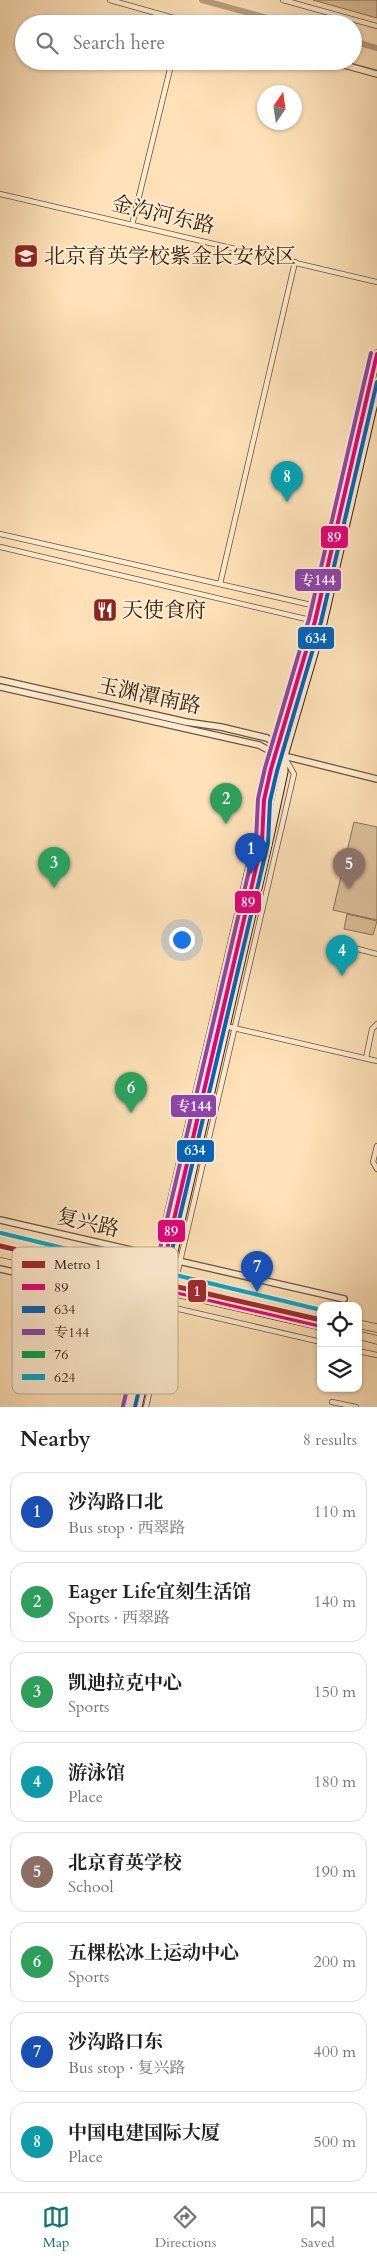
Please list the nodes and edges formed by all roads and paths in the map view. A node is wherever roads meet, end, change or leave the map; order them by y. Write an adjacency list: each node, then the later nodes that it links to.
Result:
1 (110, 0): 3 (street)
2 (283, 0): 4 (street)
3 (158, 15)
4 (337, 15)
5 (362, 22): 6 (street)
6 (377, 26)
7 (170, 70): 11 (street)
8 (362, 70): 9 (street)
9 (377, 74)
10 (0, 194): 11 (street, 金沟河东路)
11 (132, 225): 12 (street, 金沟河东路)
12 (294, 262): 13 (street, 金沟河东路); 18 (street)
13 (377, 282)
14 (377, 354): 19 (main road)
15 (377, 390): 19 (main road)
16 (0, 534): 18 (street)
17 (0, 547): 20 (street)
18 (220, 584): 19 (street)
19 (322, 608): 20 (main road)
20 (319, 622): 23 (main road); 23 (main road)
21 (0, 680): 23 (street, 玉渊潭南路)
22 (0, 687): 23 (street, 玉渊潭南路)
23 (280, 752): 24 (street, 玉渊潭南路); 25 (main road); 30 (main road); 31 (street)
24 (377, 779)
25 (263, 822): 29 (main road); 40 (street)
26 (354, 948): 27 (street)
27 (377, 954)
28 (377, 1024): 32 (street)
29 (219, 1025): 30 (street); 41 (main road)
30 (227, 1027): 31 (street); 42 (main road)
31 (235, 1028): 32 (street); 44 (street)
32 (366, 1058): 33 (street)
33 (377, 1061)
34 (377, 1146): 35 (street)
35 (377, 1169)
36 (0, 1220): 39 (street, 复兴路)
37 (0, 1239): 38 (highway, 复兴路)
38 (35, 1247)
39 (124, 1247)
40 (162, 1247)
41 (167, 1247)
42 (176, 1247)
43 (178, 1261): 44 (street, 复兴路)
44 (181, 1262): 45 (street); 48 (street, 复兴路)
45 (178, 1275)
46 (178, 1283): 50 (highway, 复兴路)
47 (178, 1292): 51 (highway)
48 (344, 1299)
49 (178, 1310): 56 (street)
50 (317, 1315)
51 (317, 1325)
52 (362, 1325): 53 (highway)
53 (377, 1328)
54 (362, 1337): 55 (highway)
55 (377, 1340)
56 (317, 1341)
57 (362, 1352): 58 (street)
58 (377, 1355)
59 (132, 1394): 63 (main road)
60 (141, 1394): 64 (main road)
61 (149, 1394): 65 (street)
62 (332, 1402): 66 (street)
63 (129, 1407)
64 (138, 1407)
65 (146, 1407)
66 (356, 1407)

